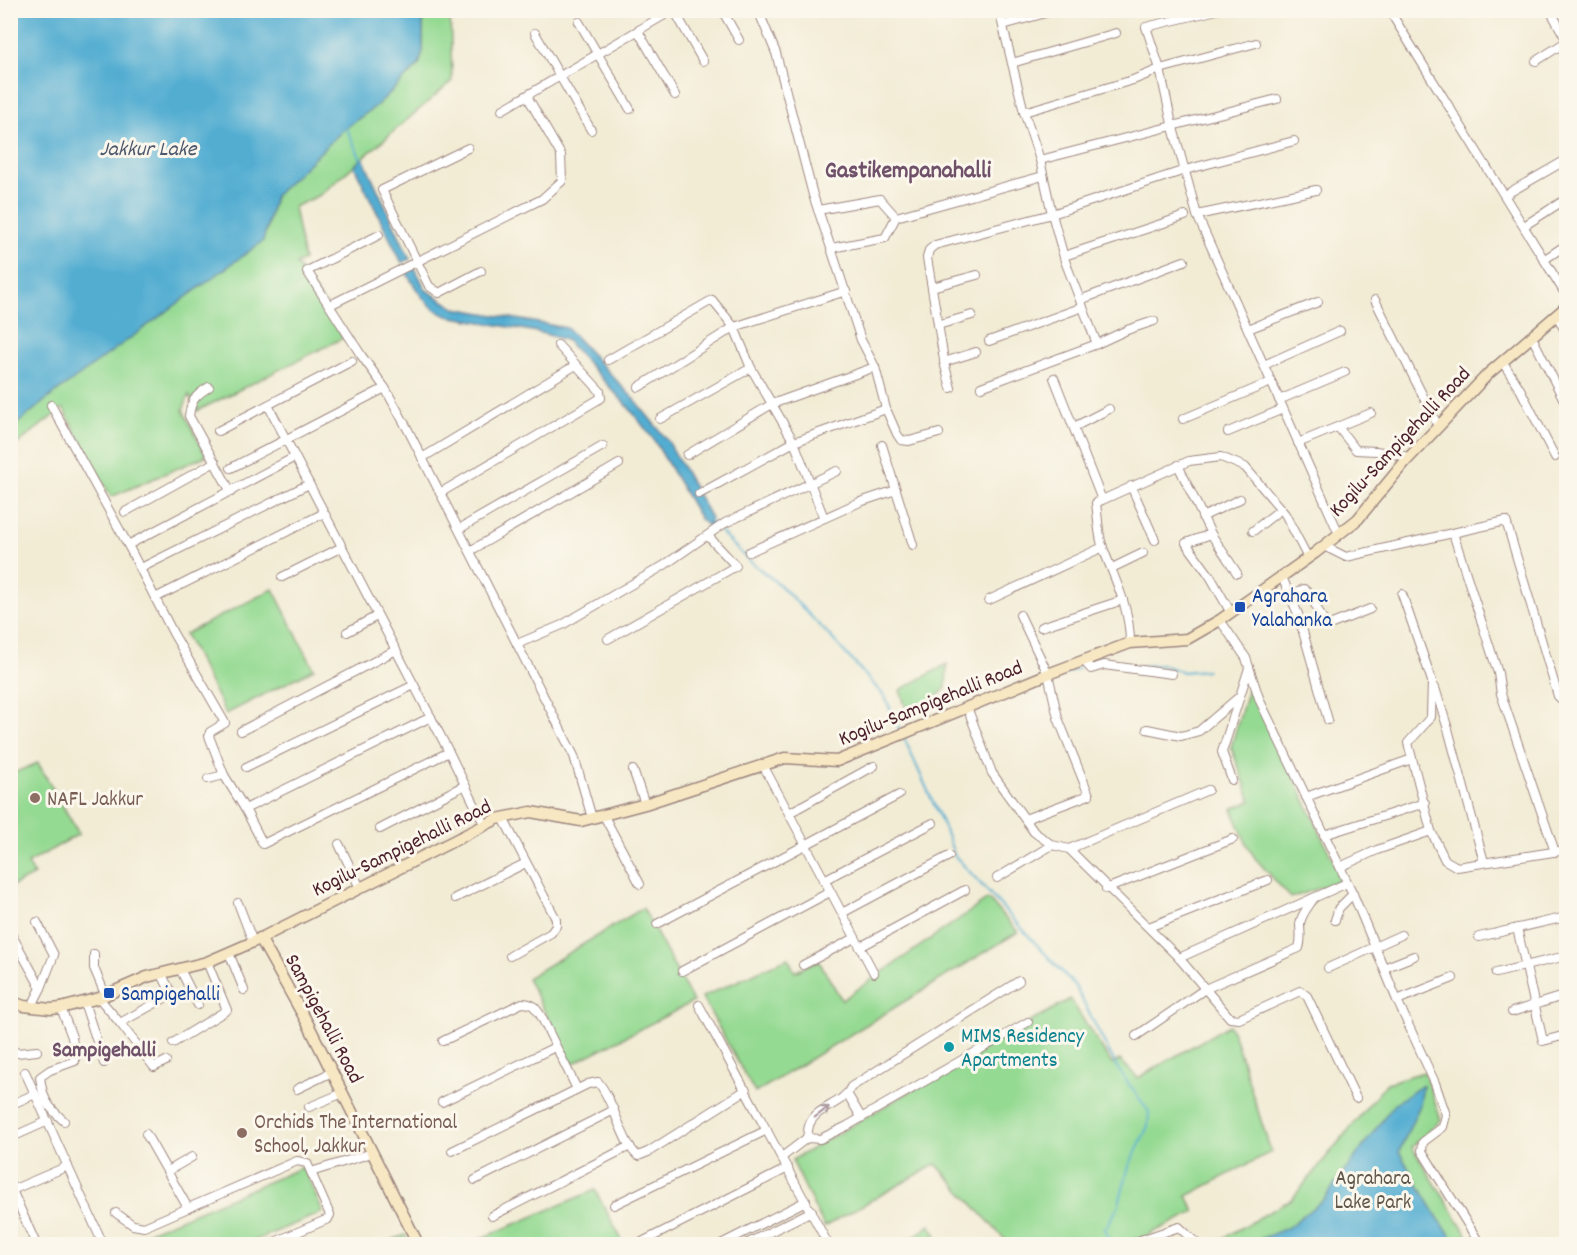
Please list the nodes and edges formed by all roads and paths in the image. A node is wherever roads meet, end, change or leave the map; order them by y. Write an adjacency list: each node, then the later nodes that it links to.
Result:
1 (673, 10): 11 (street); 18 (street)
2 (722, 10): 14 (street)
3 (758, 10): 40 (street)
4 (999, 10): 10 (street)
5 (1056, 10): 10 (street)
6 (1216, 10): 21 (street)
7 (1389, 10): 38 (street)
8 (1550, 10): 15 (street)
9 (579, 22): 17 (street)
10 (1003, 25): 20 (street)
11 (638, 31): 17 (street); 23 (street)
12 (535, 33): 22 (street)
13 (1116, 33): 20 (street)
14 (739, 40)
15 (1566, 40): 19 (street)
16 (1256, 43): 21 (street)
17 (598, 54): 22 (street); 26 (street)
18 (703, 61)
19 (1536, 61)
20 (1012, 63): 28 (street)
21 (1160, 69): 28 (street); 29 (street)
22 (560, 77): 24 (street); 30 (street)
23 (675, 95)
24 (527, 96): 27 (street); 51 (street)
25 (1277, 99): 29 (street)
26 (630, 109)
27 (502, 110)
28 (1024, 112): 33 (street)
29 (1172, 124): 33 (street); 35 (street)
30 (591, 130)
31 (1294, 141): 35 (street)
32 (468, 148): 51 (street)
33 (1040, 160): 36 (street)
34 (1566, 160): 38 (street)
35 (1185, 170): 41 (street); 42 (street)
36 (1043, 176): 41 (street); 44 (street)
37 (1316, 190): 42 (street)
38 (1505, 195): 45 (street)
39 (1566, 199): 45 (street)
40 (818, 210): 44 (street); 48 (street)
41 (1052, 214): 49 (street); 55 (street)
42 (1197, 215): 68 (street)
43 (1185, 216): 49 (street)
44 (896, 217): 48 (street)
45 (1524, 226): 50 (street)
46 (379, 235): 61 (street)
47 (1566, 245): 50 (street)
48 (831, 248): 56 (street)
49 (1064, 256): 60 (street)
50 (1545, 259): 57 (street)
51 (417, 261): 53 (street); 61 (street)
52 (1184, 261): 60 (street)
53 (481, 271)
54 (977, 275): 55 (street)
55 (932, 287): 66 (street)
56 (846, 291): 67 (street); 82 (street)
57 (1566, 295)
58 (1374, 300): 104 (street)
59 (1318, 302): 68 (street)
60 (1081, 304): 72 (street); 73 (street)
61 (330, 305): 90 (street)
62 (1566, 307): 64 (street, Kogilu-Sampigehalli Road)
63 (972, 315): 66 (street)
64 (1557, 315): 70 (street); 71 (street, Kogilu-Sampigehalli Road)
65 (1154, 321): 73 (street)
66 (938, 325): 78 (street)
67 (734, 327): 76 (street); 83 (street); 88 (street)
68 (1248, 330): 81 (street)
69 (1340, 331): 81 (street)
70 (1566, 333)
71 (1532, 337): 79 (street, Kogilu-Sampigehalli Road); 94 (street)
72 (989, 341)
73 (1097, 344): 89 (street)
74 (558, 345): 80 (street)
75 (976, 352): 78 (street)
76 (608, 360)
77 (352, 361): 96 (street)
78 (944, 362): 91 (street)
79 (1502, 362): 104 (street, Kogilu-Sampigehalli Road); 117 (street)
80 (576, 365): 118 (street); 129 (street)
81 (1264, 365): 86 (street)
82 (875, 367): 93 (street); 97 (street)
83 (751, 368): 93 (street); 101 (street)
84 (1345, 372): 92 (street)
85 (1054, 378): 105 (street)
86 (1271, 381): 92 (street); 102 (street)
87 (209, 387): 119 (street)
88 (639, 387)
89 (981, 387)
90 (385, 388): 109 (street); 118 (street)
91 (951, 388)
92 (1279, 400): 99 (street)
93 (772, 404): 110 (street); 114 (street)
94 (1566, 404)
95 (51, 405): 145 (street)
96 (267, 405): 106 (street); 109 (street)
97 (886, 409): 108 (street); 110 (street)
98 (1109, 409): 105 (street)
99 (1283, 409): 107 (street); 111 (street)
100 (1371, 413): 103 (street)
101 (660, 419)
102 (1183, 419)
103 (1338, 426): 111 (street); 116 (street)
104 (1438, 426): 116 (street, Kogilu-Sampigehalli Road)
105 (1074, 427): 132 (street)
106 (218, 431)
107 (1228, 432)
108 (939, 433)
109 (286, 439): 115 (street); 122 (street)
110 (794, 442): 125 (street); 130 (street)
111 (1298, 443): 142 (street)
112 (882, 445): 127 (street)
113 (603, 446): 138 (street)
114 (687, 455)
115 (295, 457): 124 (street); 128 (street)
116 (1409, 457): 142 (street, Kogilu-Sampigehalli Road)
117 (1555, 457)
118 (422, 458): 129 (street)
119 (215, 462): 128 (street); 134 (street)
120 (619, 464): 150 (street)
121 (1178, 465): 126 (street); 133 (street); 136 (street)
122 (231, 468)
123 (837, 471): 125 (street)
124 (309, 484): 135 (street); 154 (street)
125 (810, 484): 137 (street); 143 (street)
126 (1131, 486): 132 (street); 144 (street)
127 (896, 490): 137 (street); 146 (street)
128 (231, 492): 145 (street)
129 (440, 493): 138 (street)
130 (699, 494)
131 (1240, 499): 136 (street)
132 (1102, 500): 149 (street)
133 (1281, 509): 139 (street); 153 (street)
134 (125, 512)
135 (324, 513): 148 (street); 161 (street)
136 (1202, 517): 141 (street)
137 (824, 519): 151 (street)
138 (459, 529): 150 (street)
139 (1253, 531)
140 (1453, 533): 147 (street); 182 (street); 220 (street)
141 (1211, 534): 156 (street); 165 (street)
142 (1339, 534): 147 (street, Kogilu-Sampigehalli Road)
143 (708, 536): 171 (street); 173 (street)
144 (1155, 540)
145 (128, 545): 154 (street)
146 (913, 545)
147 (1324, 546): 153 (street, Kogilu-Sampigehalli Road)
148 (342, 547): 157 (street); 167 (street)
149 (1103, 547): 155 (street); 162 (street)
150 (470, 551): 173 (street)
151 (749, 552)
152 (1143, 553): 155 (street)
153 (1308, 558): 158 (street, Kogilu-Sampigehalli Road)
154 (141, 568): 161 (street)
155 (1112, 568): 163 (street)
156 (1237, 573)
157 (282, 577)
158 (1282, 577): 160 (street); 165 (street, Kogilu-Sampigehalli Road)
159 (1402, 594): 179 (street)
160 (1289, 595): 164 (street); 185 (street)
161 (155, 598): 194 (street)
162 (989, 600)
163 (1123, 600): 169 (street); 172 (street)
164 (1370, 609)
165 (1231, 613): 168 (street, Kogilu-Sampigehalli Road)
166 (1020, 615): 177 (street)
167 (377, 616): 170 (street); 174 (street)
168 (1220, 620): 172 (street, Kogilu-Sampigehalli Road); 176 (street)
169 (1041, 627)
170 (347, 632)
171 (608, 639)
172 (1130, 643): 175 (street, Kogilu-Sampigehalli Road)
173 (517, 644): 207 (street)
174 (396, 651): 180 (street); 187 (street)
175 (1083, 661): 177 (street, Kogilu-Sampigehalli Road); 178 (street)
176 (1249, 668): 181 (street); 200 (street)
177 (1048, 674): 183 (street, Kogilu-Sampigehalli Road); 208 (street)
178 (1172, 674)
179 (1432, 681): 189 (street); 222 (street)
180 (414, 685): 184 (street); 192 (street)
181 (1240, 696): 186 (street); 196 (street)
182 (1566, 698)
183 (967, 707): 190 (street, Kogilu-Sampigehalli Road); 208 (street)
184 (430, 717): 188 (street); 203 (street)
185 (1328, 720)
186 (1147, 729)
187 (241, 731)
188 (449, 752): 197 (street); 203 (street)
189 (1413, 759): 200 (street); 201 (street)
190 (763, 765): 202 (street, Kogilu-Sampigehalli Road); 204 (street)
191 (874, 766): 204 (street)
192 (246, 767)
193 (633, 770): 202 (street)
194 (224, 775): 195 (street); 203 (street)
195 (208, 779)
196 (1232, 780)
197 (465, 785): 210 (street); 211 (street)
198 (1208, 790): 218 (street)
199 (899, 795): 216 (street)
200 (1306, 797): 213 (street)
201 (1425, 803): 212 (street); 213 (street)
202 (645, 804): 205 (street, Kogilu-Sampigehalli Road)
203 (245, 809)
204 (789, 813): 216 (street)
205 (604, 816): 207 (street, Kogilu-Sampigehalli Road); 229 (street)
206 (503, 818): 207 (street, Kogilu-Sampigehalli Road); 210 (street, Kogilu-Sampigehalli Road); 223 (street)
207 (592, 818)
208 (1025, 819): 217 (street)
209 (933, 823): 226 (street)
210 (485, 826): 230 (street, Kogilu-Sampigehalli Road)
211 (380, 829)
212 (1431, 831): 222 (street); 224 (street)
213 (1324, 835): 224 (street)
214 (1233, 839): 231 (street)
215 (339, 844): 230 (street)
216 (805, 845): 226 (street); 242 (street)
217 (1052, 845): 218 (street); 225 (street)
218 (1069, 849): 231 (street)
219 (1566, 850): 220 (street)
220 (1555, 852): 222 (street)
221 (949, 856): 238 (street)
222 (1484, 862)
223 (526, 863): 236 (street); 254 (street)
224 (1340, 867): 228 (street)
225 (997, 878)
226 (824, 880): 233 (street)
227 (1268, 880): 243 (street)
228 (1347, 883): 234 (street); 235 (street)
229 (640, 884)
230 (360, 888): 249 (street, Kogilu-Sampigehalli Road)
231 (1106, 888): 243 (street)
232 (965, 890): 250 (street)
233 (830, 892): 238 (street); 264 (street)
234 (1353, 894): 240 (street); 251 (street)
235 (1314, 897): 257 (street); 272 (street)
236 (455, 898)
237 (238, 903): 249 (street)
238 (842, 914): 248 (street)
239 (1566, 917): 244 (street)
240 (1335, 920)
241 (37, 922): 270 (street)
242 (657, 924)
243 (1149, 927): 257 (street)
244 (1517, 928): 247 (street); 260 (street)
245 (10, 932): 270 (street)
246 (1401, 935): 251 (street)
247 (1479, 937)
248 (855, 938): 250 (street); 259 (street)
249 (257, 940): 252 (street, Kogilu-Sampigehalli Road); 296 (street, Sampigehalli Road)
250 (860, 947): 266 (street)
251 (1375, 948): 261 (street); 262 (street)
252 (228, 953): 258 (street, Kogilu-Sampigehalli Road); 271 (street)
253 (94, 954): 274 (street)
254 (510, 956)
255 (1414, 956): 262 (street)
256 (1566, 956): 260 (street)
257 (1179, 958): 272 (street)
258 (207, 962): 263 (street, Kogilu-Sampigehalli Road); 289 (street)
259 (803, 965)
260 (1526, 966): 267 (street); 278 (street)
261 (1328, 968)
262 (1384, 968): 275 (street)
263 (180, 969): 265 (street, Kogilu-Sampigehalli Road); 279 (street)
264 (682, 971)
265 (161, 973): 274 (street, Kogilu-Sampigehalli Road); 285 (street)
266 (874, 973)
267 (1496, 973)
268 (1453, 978): 275 (street)
269 (1019, 981): 302 (street)
270 (41, 988): 281 (street)
271 (244, 990)
272 (1205, 990): 287 (street); 303 (street)
273 (1566, 995): 278 (street)
274 (102, 996): 277 (street, Kogilu-Sampigehalli Road); 285 (street)
275 (1397, 1000): 341 (street)
276 (10, 1001): 281 (street, Kogilu-Sampigehalli Road)
277 (84, 1002): 282 (street, Kogilu-Sampigehalli Road); 294 (street)
278 (1534, 1004): 283 (street); 286 (street)
279 (198, 1005)
280 (699, 1005): 299 (street)
281 (32, 1006): 282 (street, Kogilu-Sampigehalli Road)
282 (61, 1008): 309 (street)
283 (1512, 1012)
284 (1028, 1022): 308 (street)
285 (120, 1023): 293 (street)
286 (1566, 1035)
287 (1136, 1036)
288 (443, 1041): 290 (street)
289 (173, 1043)
290 (555, 1047): 298 (street); 304 (street)
291 (10, 1048): 292 (street)
292 (37, 1051)
293 (166, 1061)
294 (104, 1063)
295 (25, 1072): 301 (street)
296 (332, 1072): 297 (street); 300 (street, Sampigehalli Road)
297 (297, 1089)
298 (577, 1089): 307 (street); 316 (street)
299 (746, 1090): 311 (street); 315 (street)
300 (343, 1093): 306 (street); 317 (street, Sampigehalli Road)
301 (35, 1094): 305 (street); 310 (street)
302 (848, 1095): 308 (street); 314 (street, one-way to 302)
303 (1356, 1098)
304 (442, 1102)
305 (10, 1105)
306 (309, 1107)
307 (615, 1110): 315 (street); 324 (street)
308 (861, 1117): 314 (street)
309 (64, 1121)
310 (48, 1122): 313 (street); 320 (street)
311 (767, 1130): 319 (street); 326 (street)
312 (146, 1134): 322 (street)
313 (10, 1138)
314 (807, 1138): 319 (street)
315 (630, 1146): 330 (street)
316 (452, 1151)
317 (372, 1153): 323 (street); 334 (street, Sampigehalli Road)
318 (192, 1157): 322 (street)
319 (782, 1157): 321 (street)
320 (68, 1166): 331 (street); 332 (street)
321 (788, 1168): 325 (street); 335 (street)
322 (168, 1171): 327 (street)
323 (311, 1172): 327 (street); 333 (street)
324 (475, 1180)
325 (806, 1201): 328 (street); 336 (street)
326 (614, 1205)
327 (188, 1208): 329 (street)
328 (812, 1212): 337 (street); 338 (street)
329 (116, 1213)
330 (492, 1216)
331 (36, 1245)
332 (103, 1245)
333 (270, 1245)
334 (418, 1245)
335 (638, 1245)
336 (721, 1245)
337 (746, 1245)
338 (828, 1245)
339 (1129, 1245): 340 (street)
340 (1197, 1245)
341 (1480, 1245)

